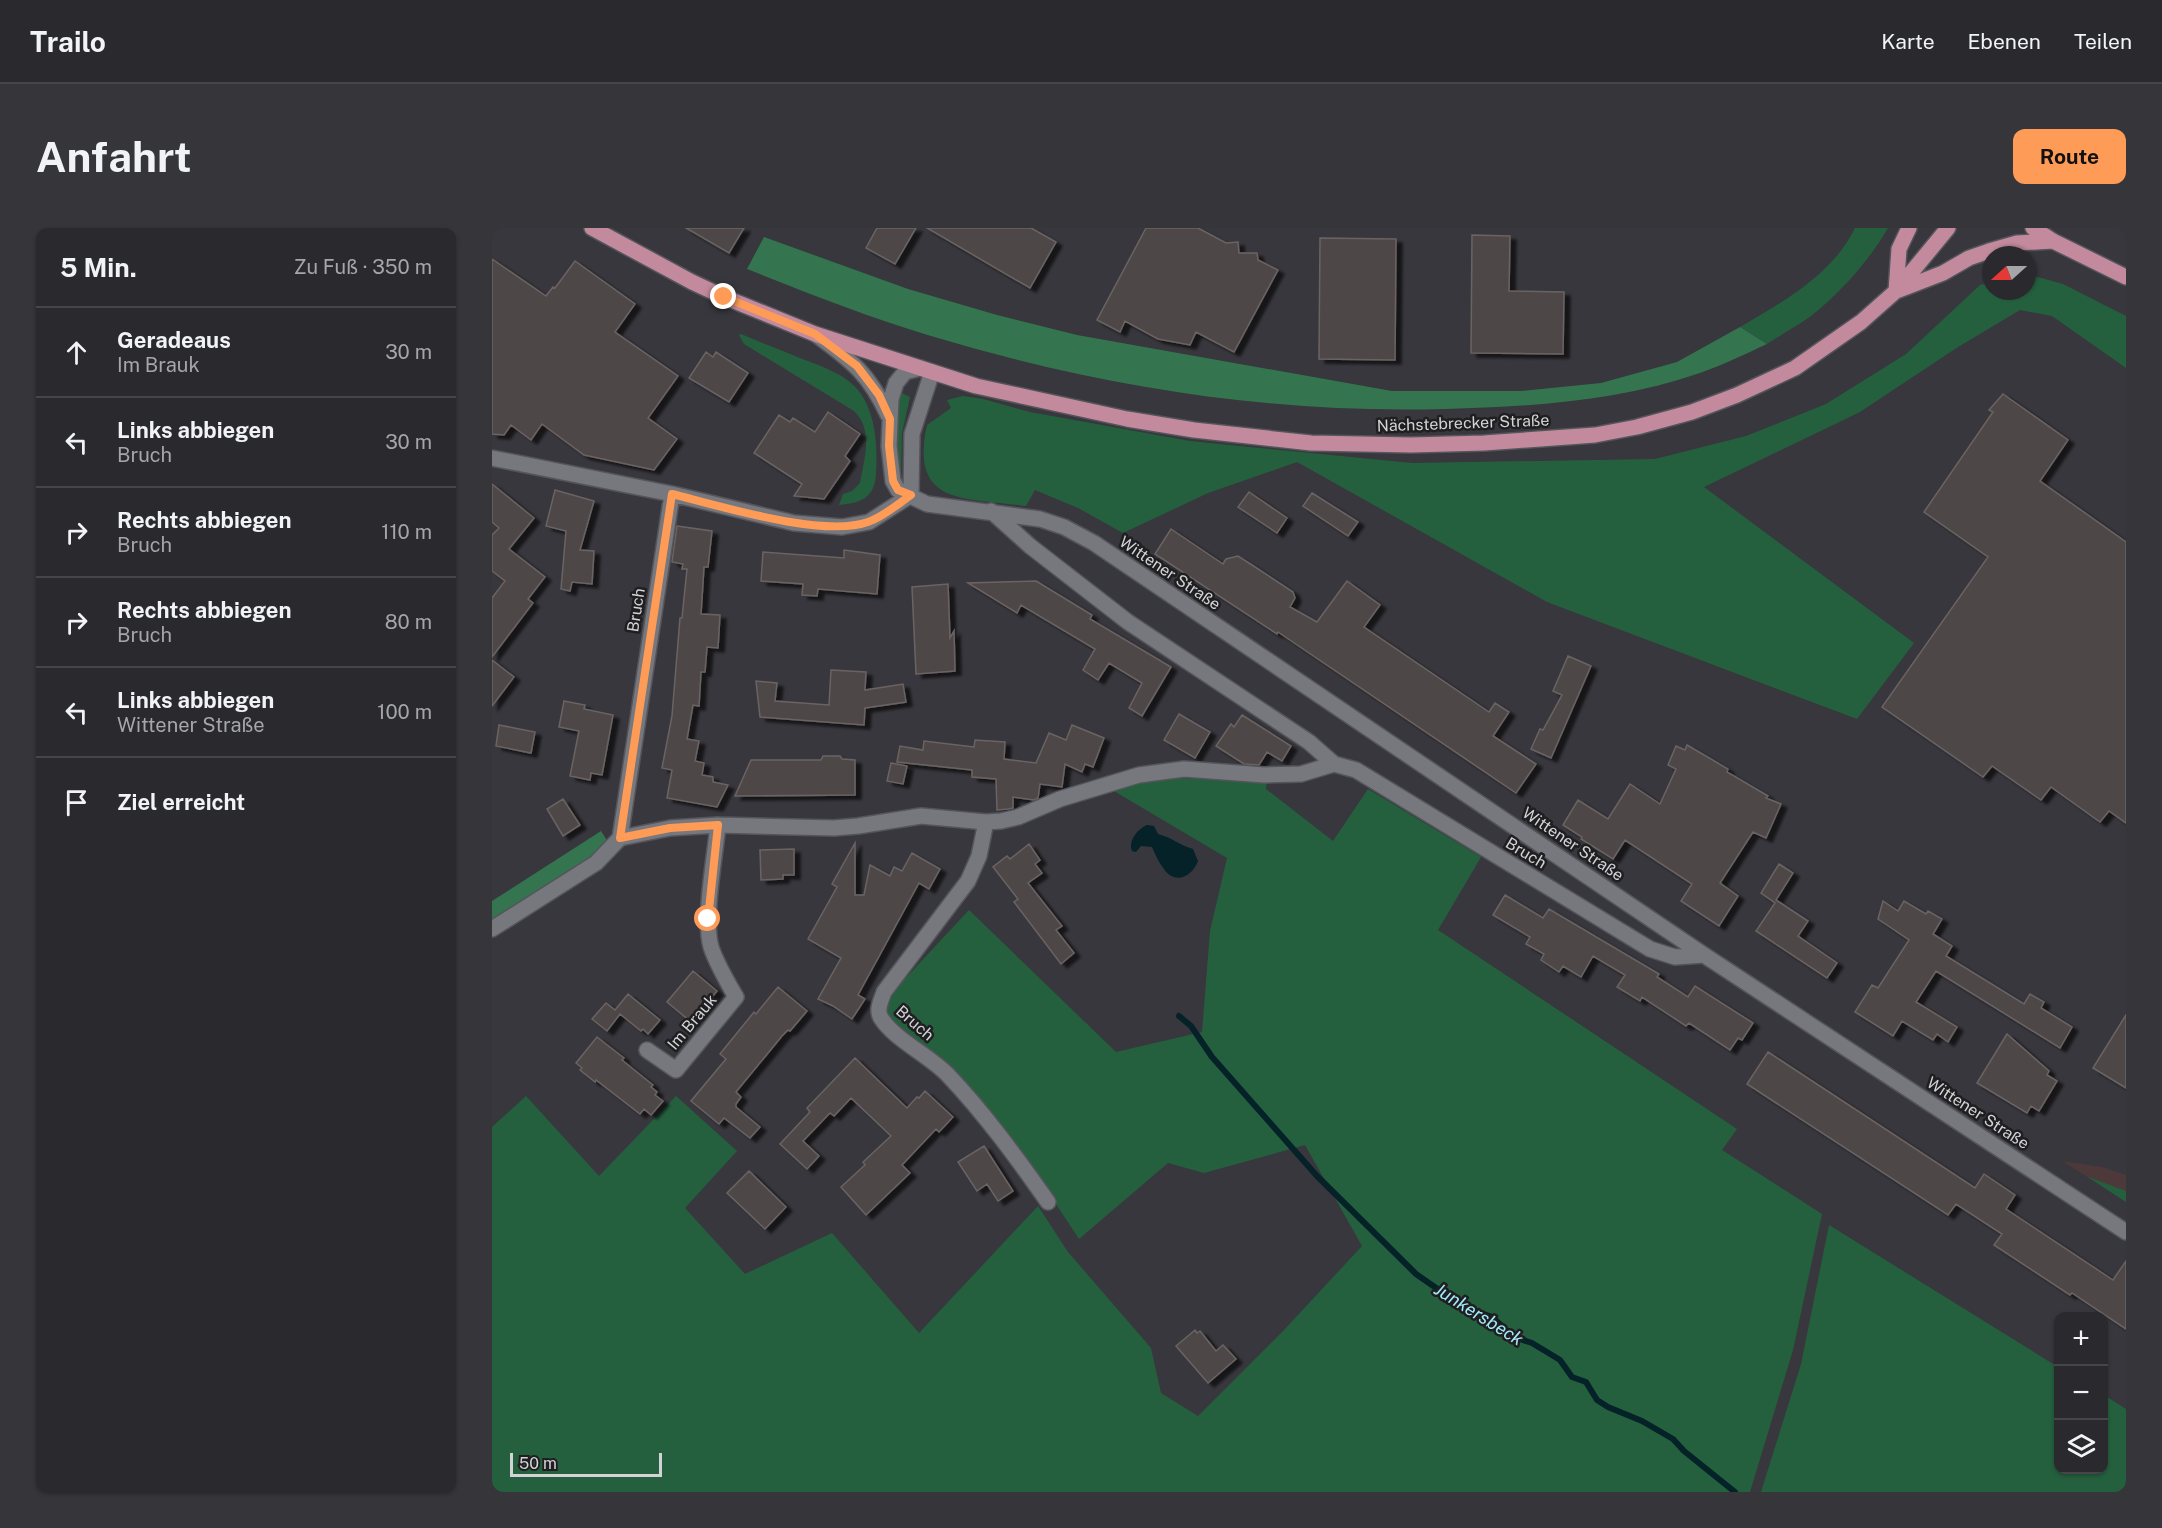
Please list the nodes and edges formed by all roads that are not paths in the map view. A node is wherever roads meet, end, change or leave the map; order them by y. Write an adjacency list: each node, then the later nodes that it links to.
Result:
1 (592, 228): 8 (main road, Wittener Straße)
2 (1909, 228): 7 (main road)
3 (1948, 228): 7 (main road, Nächstebrecker Straße)
4 (2033, 228): 5 (main road)
5 (2053, 234): 6 (main road); 7 (main road)
6 (2126, 277)
7 (1896, 291): 9 (main road, Nächstebrecker Straße)
8 (815, 334): 9 (main road, Wittener Straße); 10 (street, Wittener Straße)
9 (926, 370): 10 (street, Wittener Straße); 13 (street)
10 (890, 419): 13 (street, Wittener Straße)
11 (492, 458): 12 (street)
12 (672, 494): 13 (street); 18 (street, Bruch)
13 (911, 495): 14 (street, Wittener Straße)
14 (991, 511): 15 (street, Bruch); 20 (street, Wittener Straße)
15 (1334, 764): 16 (street); 20 (street, Bruch)
16 (986, 822): 17 (street); 22 (street, Bruch)
17 (718, 825): 18 (street); 21 (street, Im Brauk)
18 (620, 838): 19 (street)
19 (492, 929)
20 (1704, 955): 23 (street, Wittener Straße)
21 (647, 1050)
22 (1048, 1202)
23 (2126, 1232)

